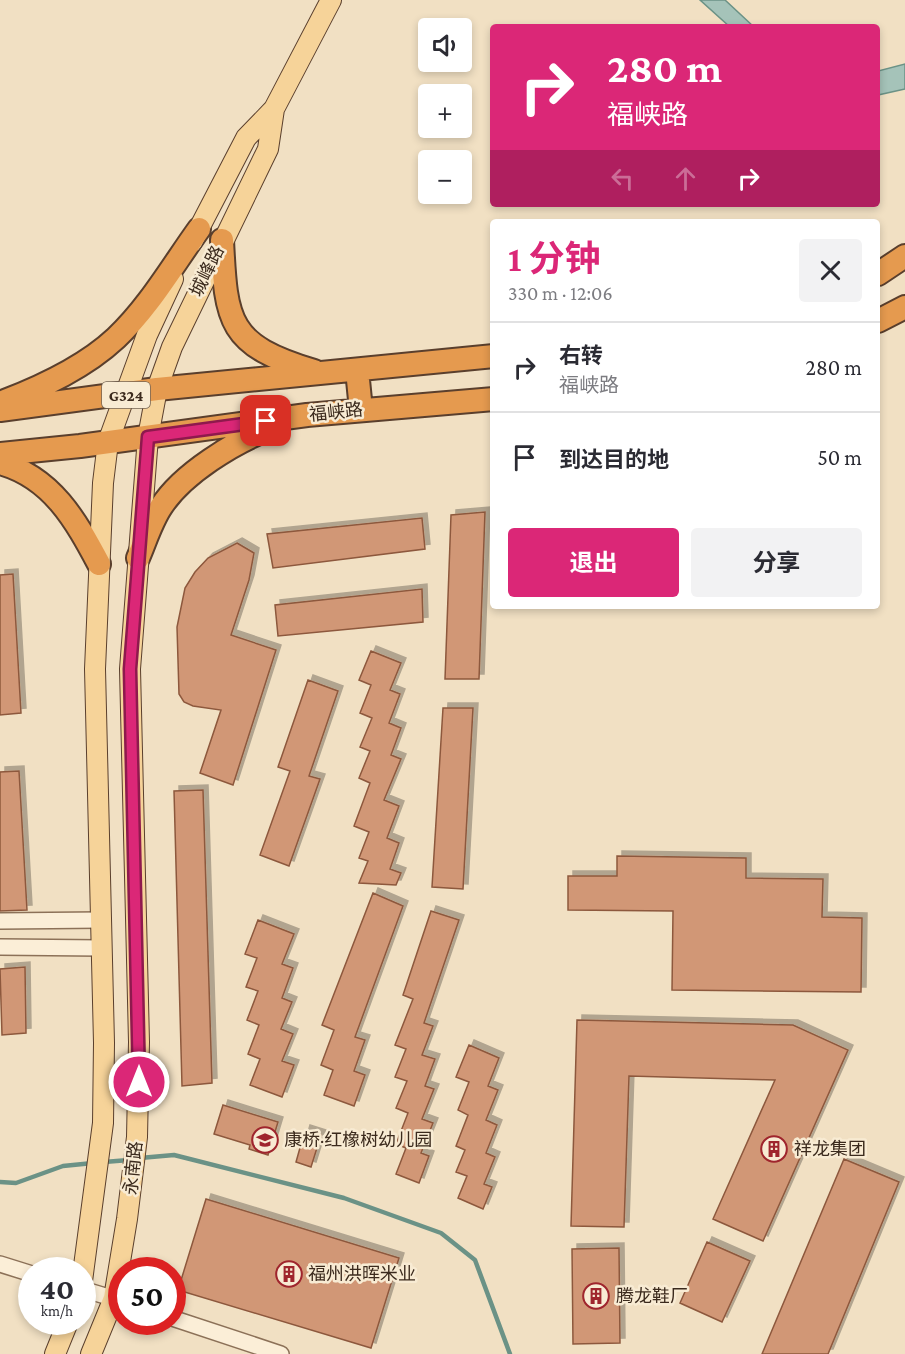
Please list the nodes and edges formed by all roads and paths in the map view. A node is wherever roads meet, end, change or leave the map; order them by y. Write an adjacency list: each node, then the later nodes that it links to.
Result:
1 (331, 0): 2 (main road, 城峰路)
2 (274, 109): 3 (main road, 城峰路); 4 (main road, 城峰路)
3 (199, 229): 7 (main road, 城峰路); 17 (highway)
4 (222, 240): 8 (main road, 城峰路); 13 (highway)
5 (905, 256): 6 (highway)
6 (880, 273)
7 (173, 279): 8 (main road); 15 (main road, 城峰路)
8 (197, 290): 14 (main road, 城峰路)
9 (905, 307): 10 (highway)
10 (880, 320)
11 (490, 356): 12 (highway, G324)
12 (357, 370): 13 (highway, G324); 19 (highway)
13 (321, 374): 14 (highway, G324)
14 (157, 389): 15 (highway, G324); 21 (main road, 城峰路)
15 (124, 395): 18 (highway, G324); 22 (main road, 城峰路)
16 (490, 399): 19 (highway, 福峡路)
17 (0, 403)
18 (0, 410)
19 (361, 410): 20 (highway, 福峡路)
20 (307, 415): 21 (highway, 福峡路); 25 (highway)
21 (148, 437): 22 (highway, 福峡路); 25 (main road, 永南路)
22 (108, 442): 23 (highway, 福峡路); 26 (main road, 城峰路)
23 (0, 454)
24 (0, 463): 26 (highway)
25 (138, 558): 32 (main road, 永南路)
26 (99, 564): 27 (main road, 城峰路)
27 (101, 920): 28 (street); 30 (main road, 城峰路)
28 (0, 921)
29 (0, 947): 30 (street)
30 (101, 948): 31 (main road, 城峰路)
31 (86, 1257)
32 (123, 1257)
33 (0, 1264): 34 (street)
34 (18, 1270)
35 (108, 1319): 39 (main road, 永南路)
36 (186, 1323): 40 (street)
37 (63, 1335): 38 (main road)
38 (55, 1354)
39 (91, 1354)
40 (281, 1354)

